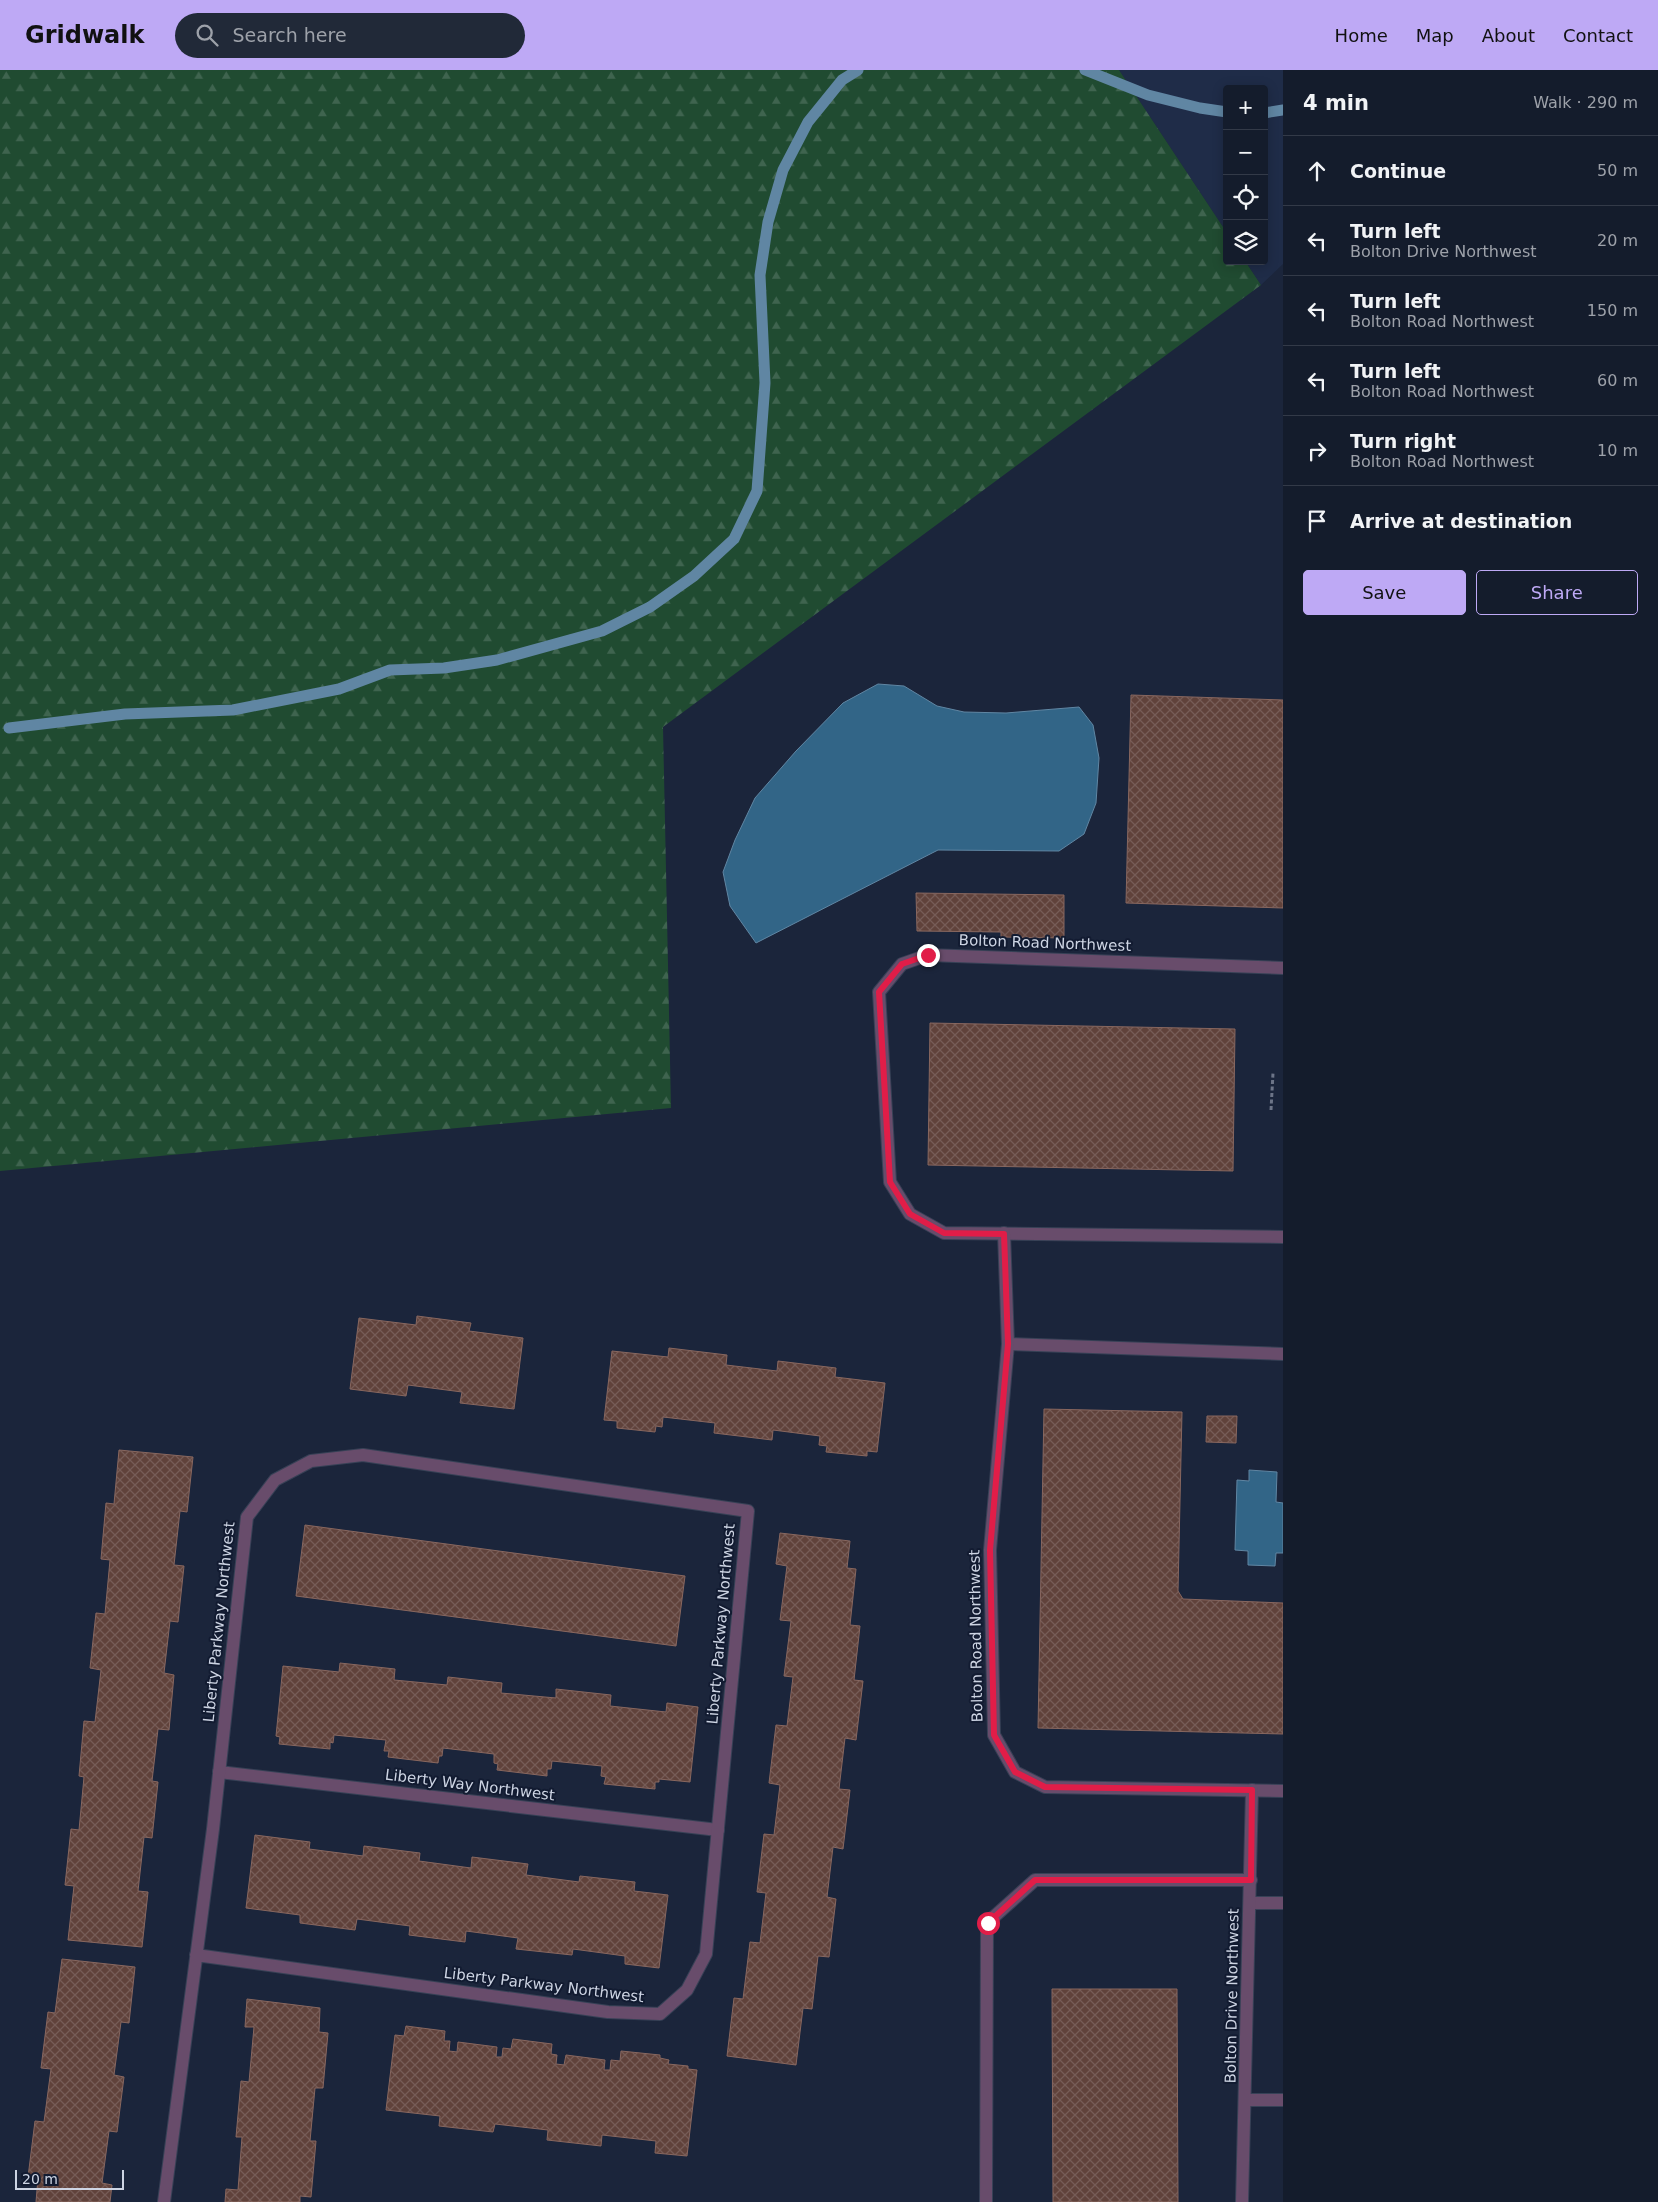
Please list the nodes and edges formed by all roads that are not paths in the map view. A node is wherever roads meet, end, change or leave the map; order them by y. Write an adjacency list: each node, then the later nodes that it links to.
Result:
1 (1283, 968): 2 (street, Bolton Road Northwest)
2 (1004, 1234): 3 (street, Bolton Road Northwest); 4 (street, Bolton Road Northwest)
3 (1283, 1237)
4 (1008, 1344): 5 (street); 7 (street, Bolton Road Northwest)
5 (1283, 1354)
6 (219, 1772): 9 (street, Liberty Way Northwest); 9 (street, Liberty Parkway Northwest); 13 (street, Liberty Parkway Northwest)
7 (1252, 1790): 8 (street, Bolton Road Northwest); 10 (street, Bolton Drive Northwest)
8 (1283, 1791)
9 (718, 1830): 13 (street, Liberty Parkway Northwest)
10 (1251, 1880): 11 (street, Bolton Drive Northwest); 17 (street)
11 (1251, 1903): 12 (street); 14 (street, Bolton Drive Northwest)
12 (1283, 1903)
13 (196, 1955): 16 (street, Liberty Parkway Northwest)
14 (1246, 2100): 15 (street); 18 (street, Bolton Drive Northwest)
15 (1283, 2100)
16 (164, 2202)
17 (986, 2202)
18 (1242, 2202)

